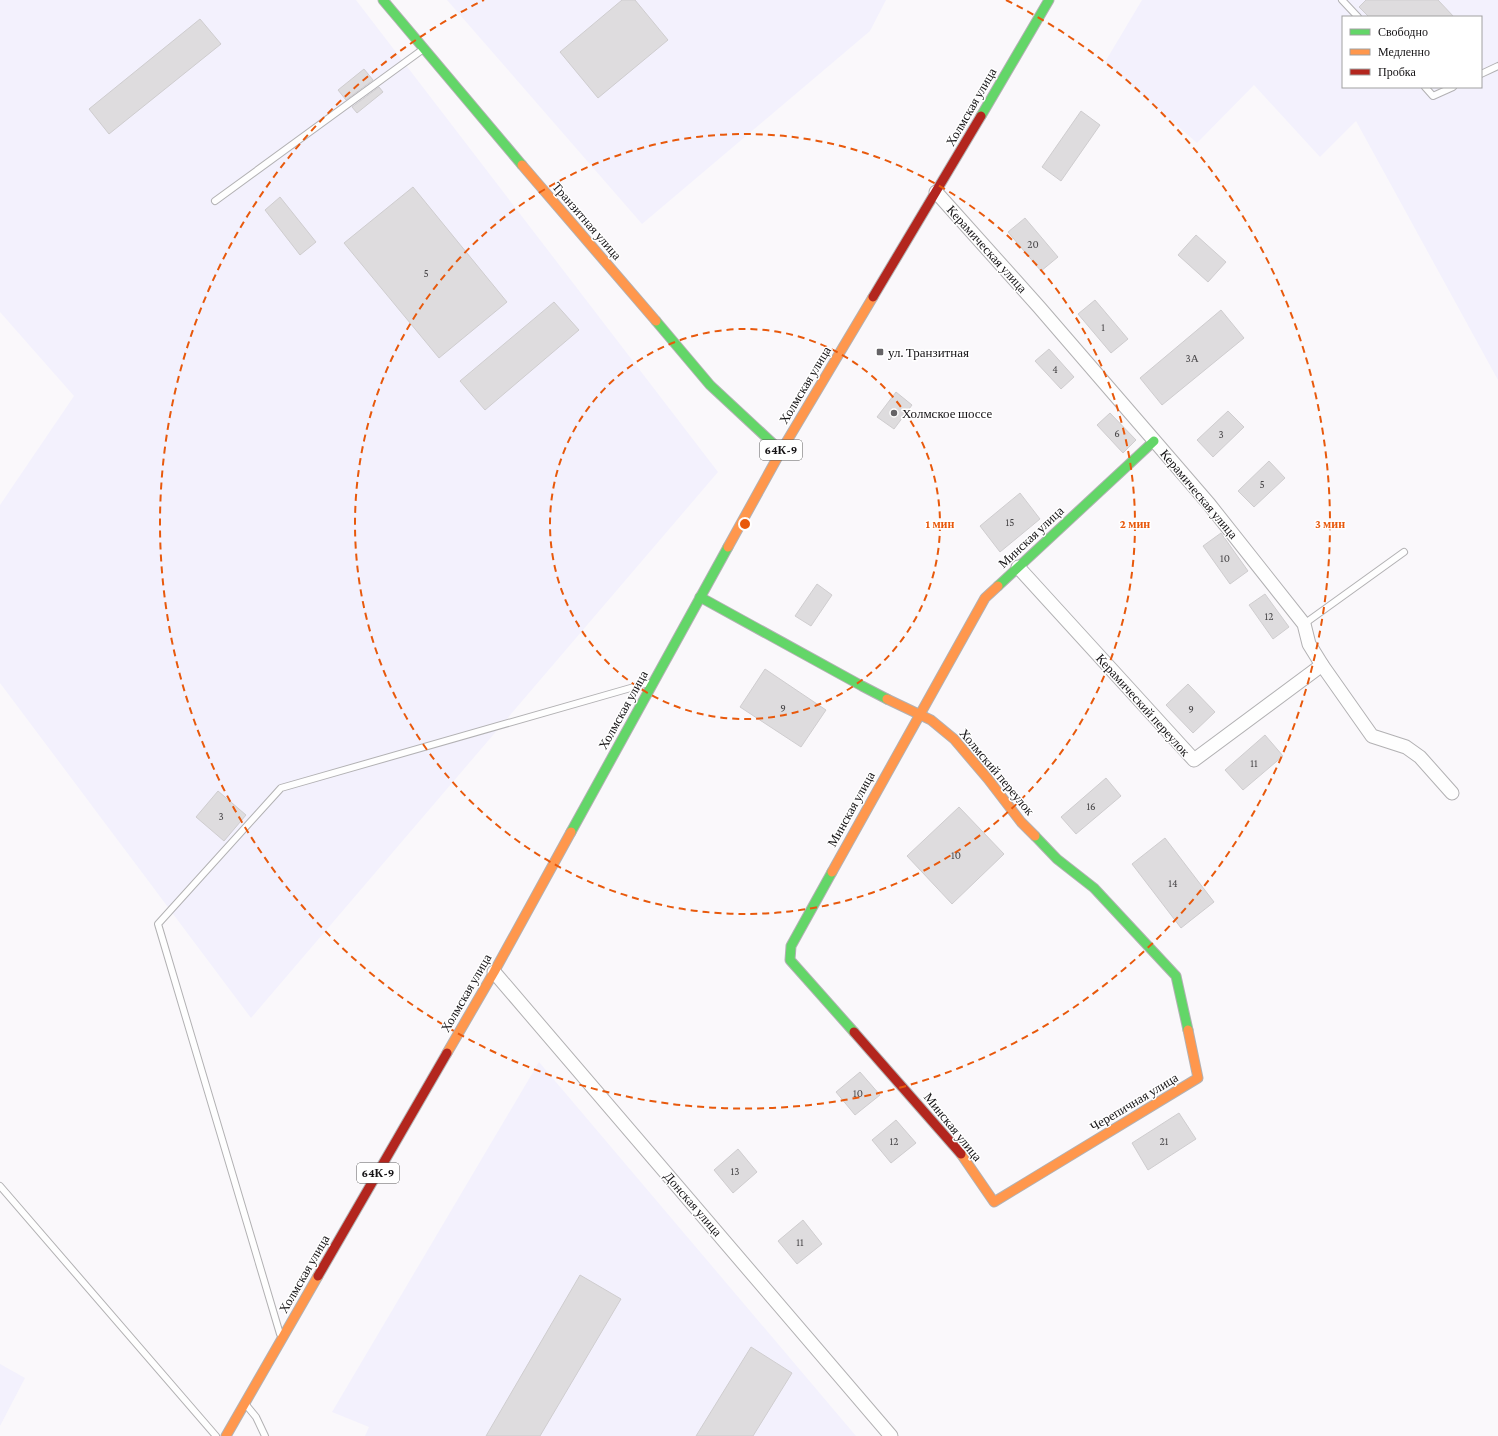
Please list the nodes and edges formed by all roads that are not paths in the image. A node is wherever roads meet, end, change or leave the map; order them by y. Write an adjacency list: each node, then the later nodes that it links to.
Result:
1 (383, 0): 5 (main road, Транзитная улица)
2 (1049, 0): 10 (main road, Холмская улица / 64К-9)
3 (1342, 0): 4 (lane)
4 (1357, 16)
5 (423, 49): 11 (lane); 13 (main road, Транзитная улица)
6 (1498, 66): 7 (lane)
7 (1482, 74)
8 (1426, 88): 9 (lane)
9 (1451, 88)
10 (936, 192): 12 (street, Керамическая улица); 13 (main road, Холмская улица / 64К-9)
11 (215, 201)
12 (1154, 441): 15 (main road, Минская улица); 17 (street, Керамическая улица)
13 (781, 451): 16 (main road, Холмская улица / 64К-9)
14 (1404, 552): 17 (lane)
15 (1018, 567): 18 (street, Керамический переулок); 20 (main road, Минская улица)
16 (700, 597): 19 (main road, Холмская улица / 64К-9); 20 (main road, Холмский переулок)
17 (1304, 624): 18 (street, Керамическая улица)
18 (1322, 665): 21 (street, Керамическая улица)
19 (653, 682): 22 (main road, Холмская улица / 64К-9); 26 (lane)
20 (919, 714): 23 (main road, Холмский переулок); 25 (main road, Минская улица)
21 (1452, 793)
22 (494, 972): 26 (main road, Холмская улица / 64К-9); 31 (street, Донская улица)
23 (1176, 976): 25 (main road, Черепичная улица)
24 (0, 1186): 28 (lane)
25 (994, 1202)
26 (281, 1339): 27 (main road, Холмская улица / 64К-9)
27 (245, 1403): 29 (main road, Холмская улица / 64К-9); 30 (lane)
28 (216, 1436)
29 (226, 1436)
30 (266, 1436)
31 (891, 1436)

